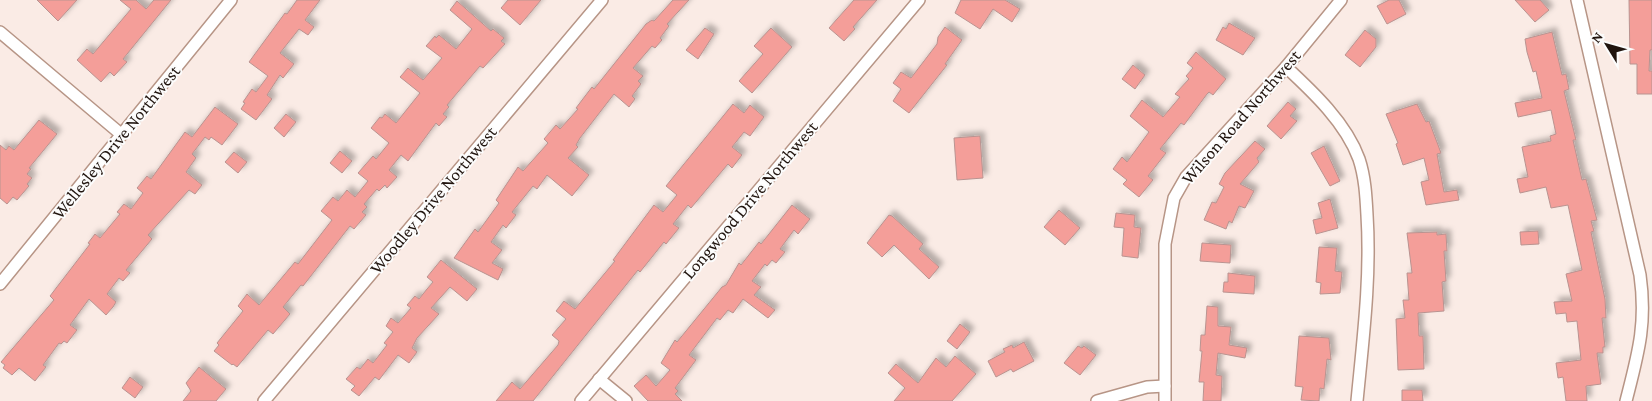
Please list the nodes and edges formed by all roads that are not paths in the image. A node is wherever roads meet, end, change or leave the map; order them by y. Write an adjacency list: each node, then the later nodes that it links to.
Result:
1 (231, 0): 8 (street, Wellesley Drive Northwest)
2 (602, 0): 12 (street, Woodley Drive Northwest)
3 (919, 0): 10 (street, Longwood Drive Northwest)
4 (1341, 0): 7 (street, Wilson Road Northwest)
5 (1577, 0): 18 (street)
6 (0, 32): 8 (street)
7 (1286, 66): 11 (street, Wilson Road Northwest); 17 (street)
8 (122, 134): 9 (street, Wellesley Drive Northwest)
9 (0, 284)
10 (600, 379): 13 (street, Longwood Drive Northwest); 14 (street)
11 (1165, 386): 15 (street); 16 (street, Wilson Road Northwest)
12 (264, 401)
13 (581, 401)
14 (626, 401)
15 (1097, 401)
16 (1165, 401)
17 (1357, 401)
18 (1626, 401)

